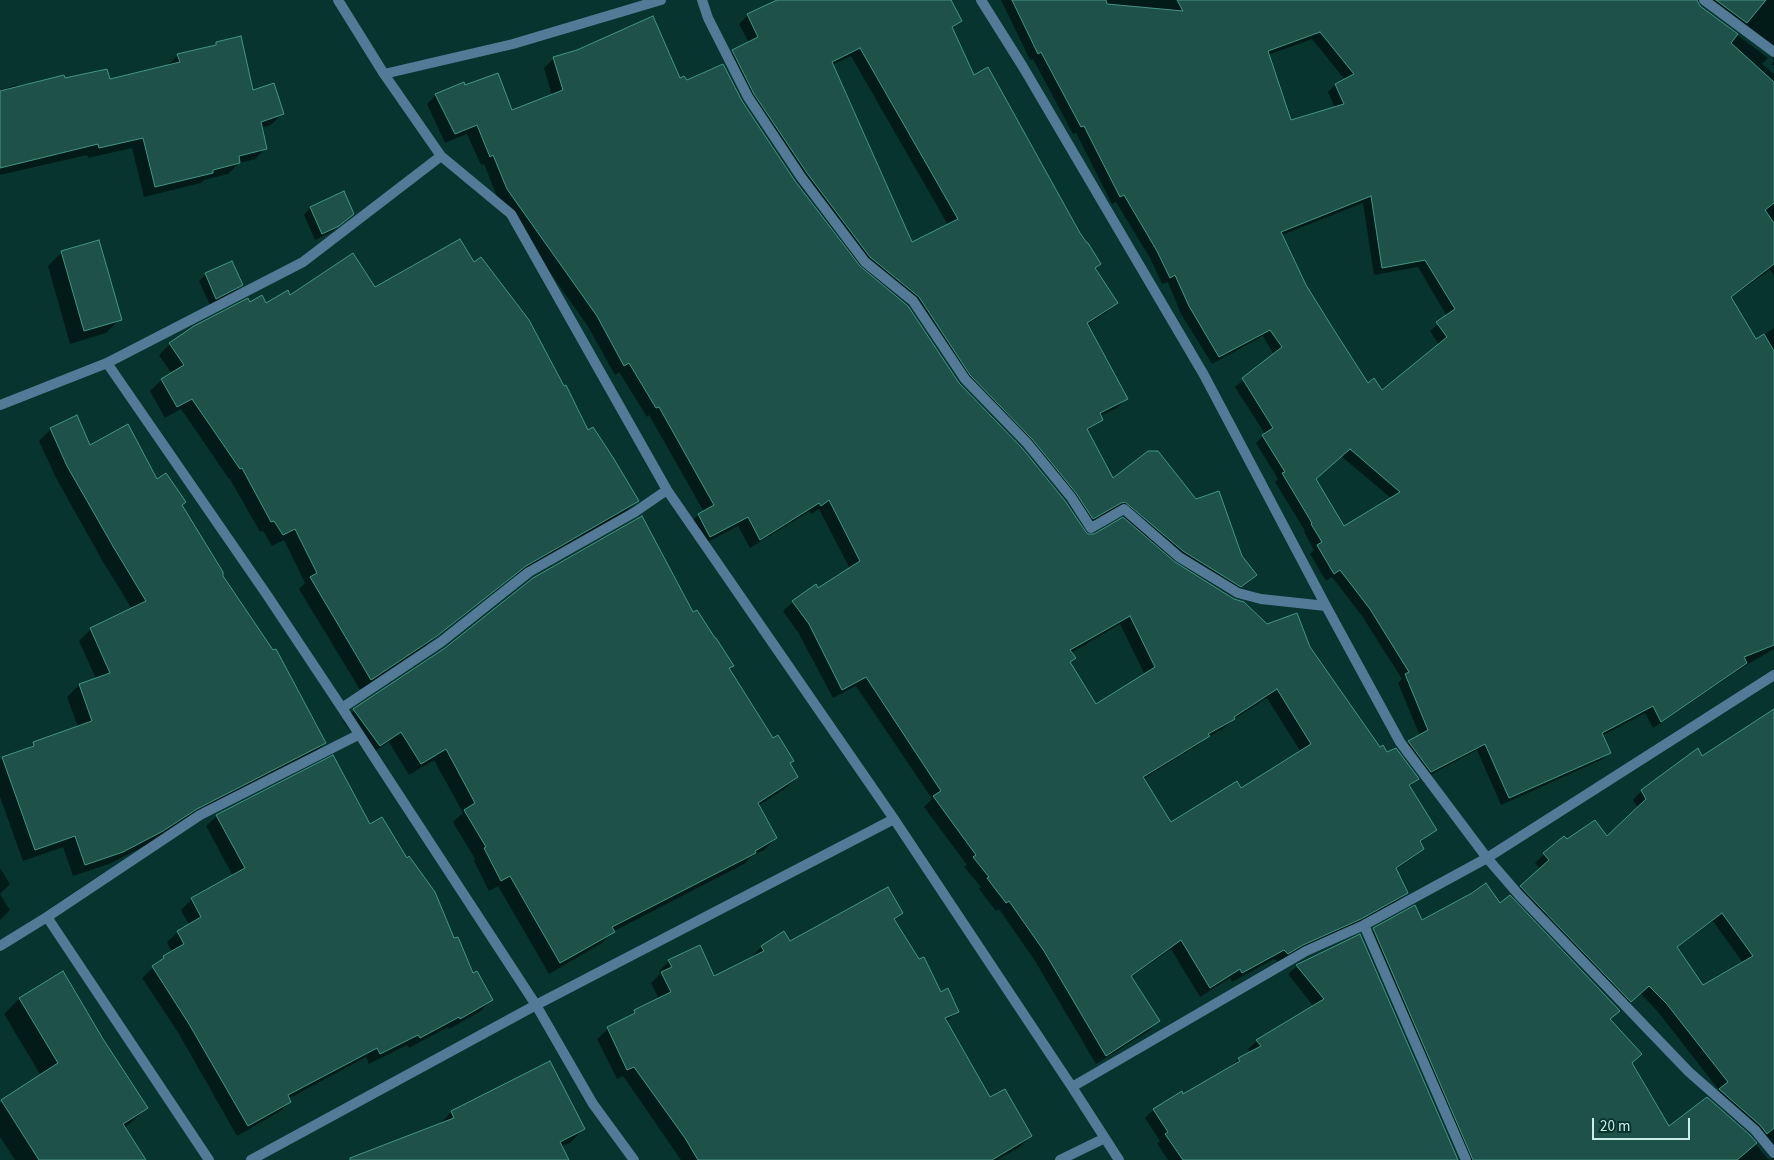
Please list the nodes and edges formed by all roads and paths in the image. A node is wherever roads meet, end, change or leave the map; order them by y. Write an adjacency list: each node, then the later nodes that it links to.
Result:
1 (338, 0): 7 (street)
2 (661, 0): 7 (street)
3 (702, 0): 12 (street)
4 (981, 0): 12 (street)
5 (1704, 0): 6 (street)
6 (1774, 52)
7 (384, 74): 8 (street)
8 (441, 156): 9 (street); 11 (street)
9 (107, 363): 10 (street); 14 (street)
10 (0, 405)
11 (667, 490): 14 (street); 16 (street)
12 (1326, 606): 17 (street)
13 (1774, 675): 17 (street)
14 (342, 708): 15 (street)
15 (358, 735): 18 (street); 21 (street)
16 (894, 819): 21 (street); 22 (street)
17 (1487, 858): 19 (street); 24 (street)
18 (47, 916): 20 (street); 25 (street)
19 (1364, 925): 22 (street); 30 (street)
20 (0, 946)
21 (536, 1005): 26 (street); 27 (street)
22 (1072, 1087): 23 (street)
23 (1105, 1138): 28 (street); 29 (street)
24 (1774, 1153)
25 (209, 1160)
26 (252, 1160)
27 (634, 1160)
28 (1060, 1160)
29 (1119, 1160)
30 (1466, 1160)

